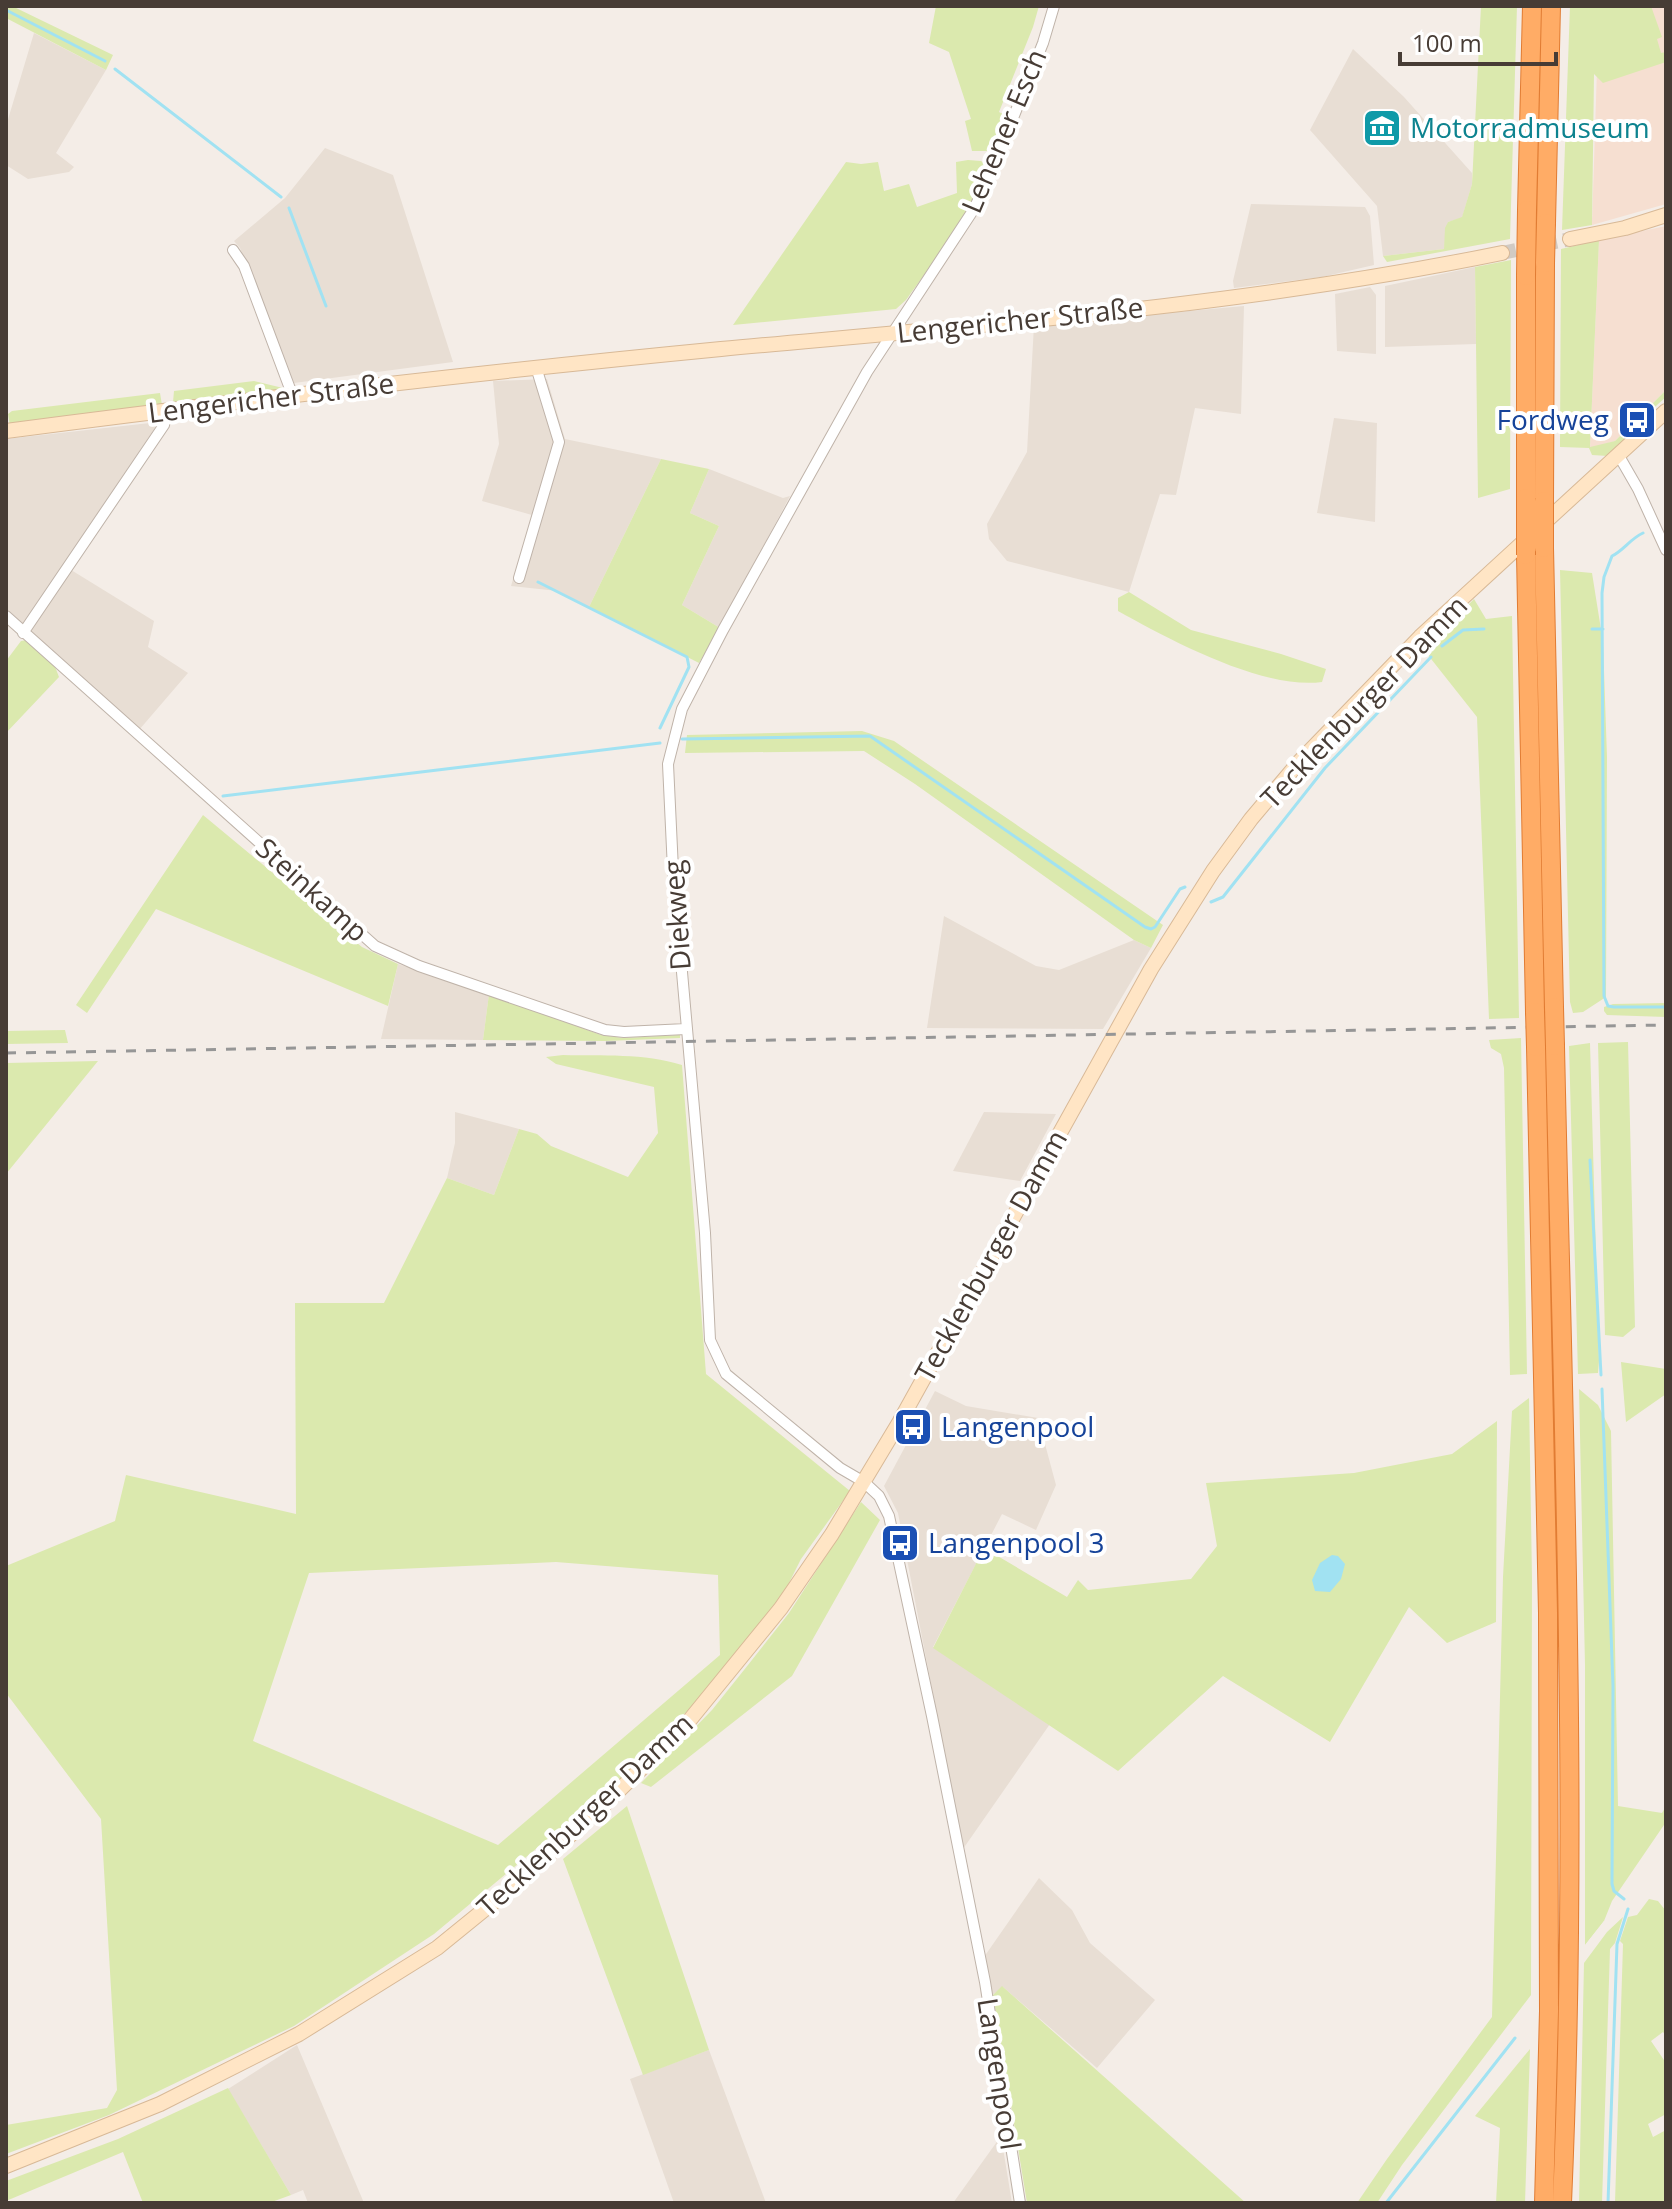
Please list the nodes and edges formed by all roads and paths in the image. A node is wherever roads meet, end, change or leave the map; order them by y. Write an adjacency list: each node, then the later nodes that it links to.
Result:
1 (1054, 6): 8 (street, Lehener Esch)
2 (1532, 6): 15 (highway, bridge)
3 (1551, 6): 15 (highway, bridge)
4 (1666, 215): 5 (main road)
5 (1570, 239)
6 (233, 250): 10 (street)
7 (1502, 253): 8 (main road, Lengericher Straße)
8 (892, 333): 9 (main road, Lengericher Straße); 21 (street, Diekweg)
9 (536, 367): 10 (main road, Lengericher Straße); 18 (street)
10 (292, 394): 11 (main road, Lengericher Straße)
11 (167, 410): 13 (main road, Lengericher Straße); 20 (street)
12 (1666, 411): 14 (main road, Tecklenburger Damm)
13 (6, 431)
14 (1619, 456): 16 (street); 23 (main road, Tecklenburger Damm)
15 (1535, 499): 17 (highway, bridge)
16 (1666, 550)
17 (1535, 552): 22 (highway, bridge); 22 (highway, bridge)
18 (519, 578)
19 (6, 616): 20 (street, Steinkamp)
20 (23, 633): 21 (street, Steinkamp)
21 (686, 1029): 23 (street, Diekweg)
22 (1545, 1047): 26 (highway); 27 (highway)
23 (864, 1482): 24 (main road, Tecklenburger Damm); 25 (street, Langenpool)
24 (6, 2166)
25 (1020, 2203)
26 (1544, 2203)
27 (1562, 2203)

